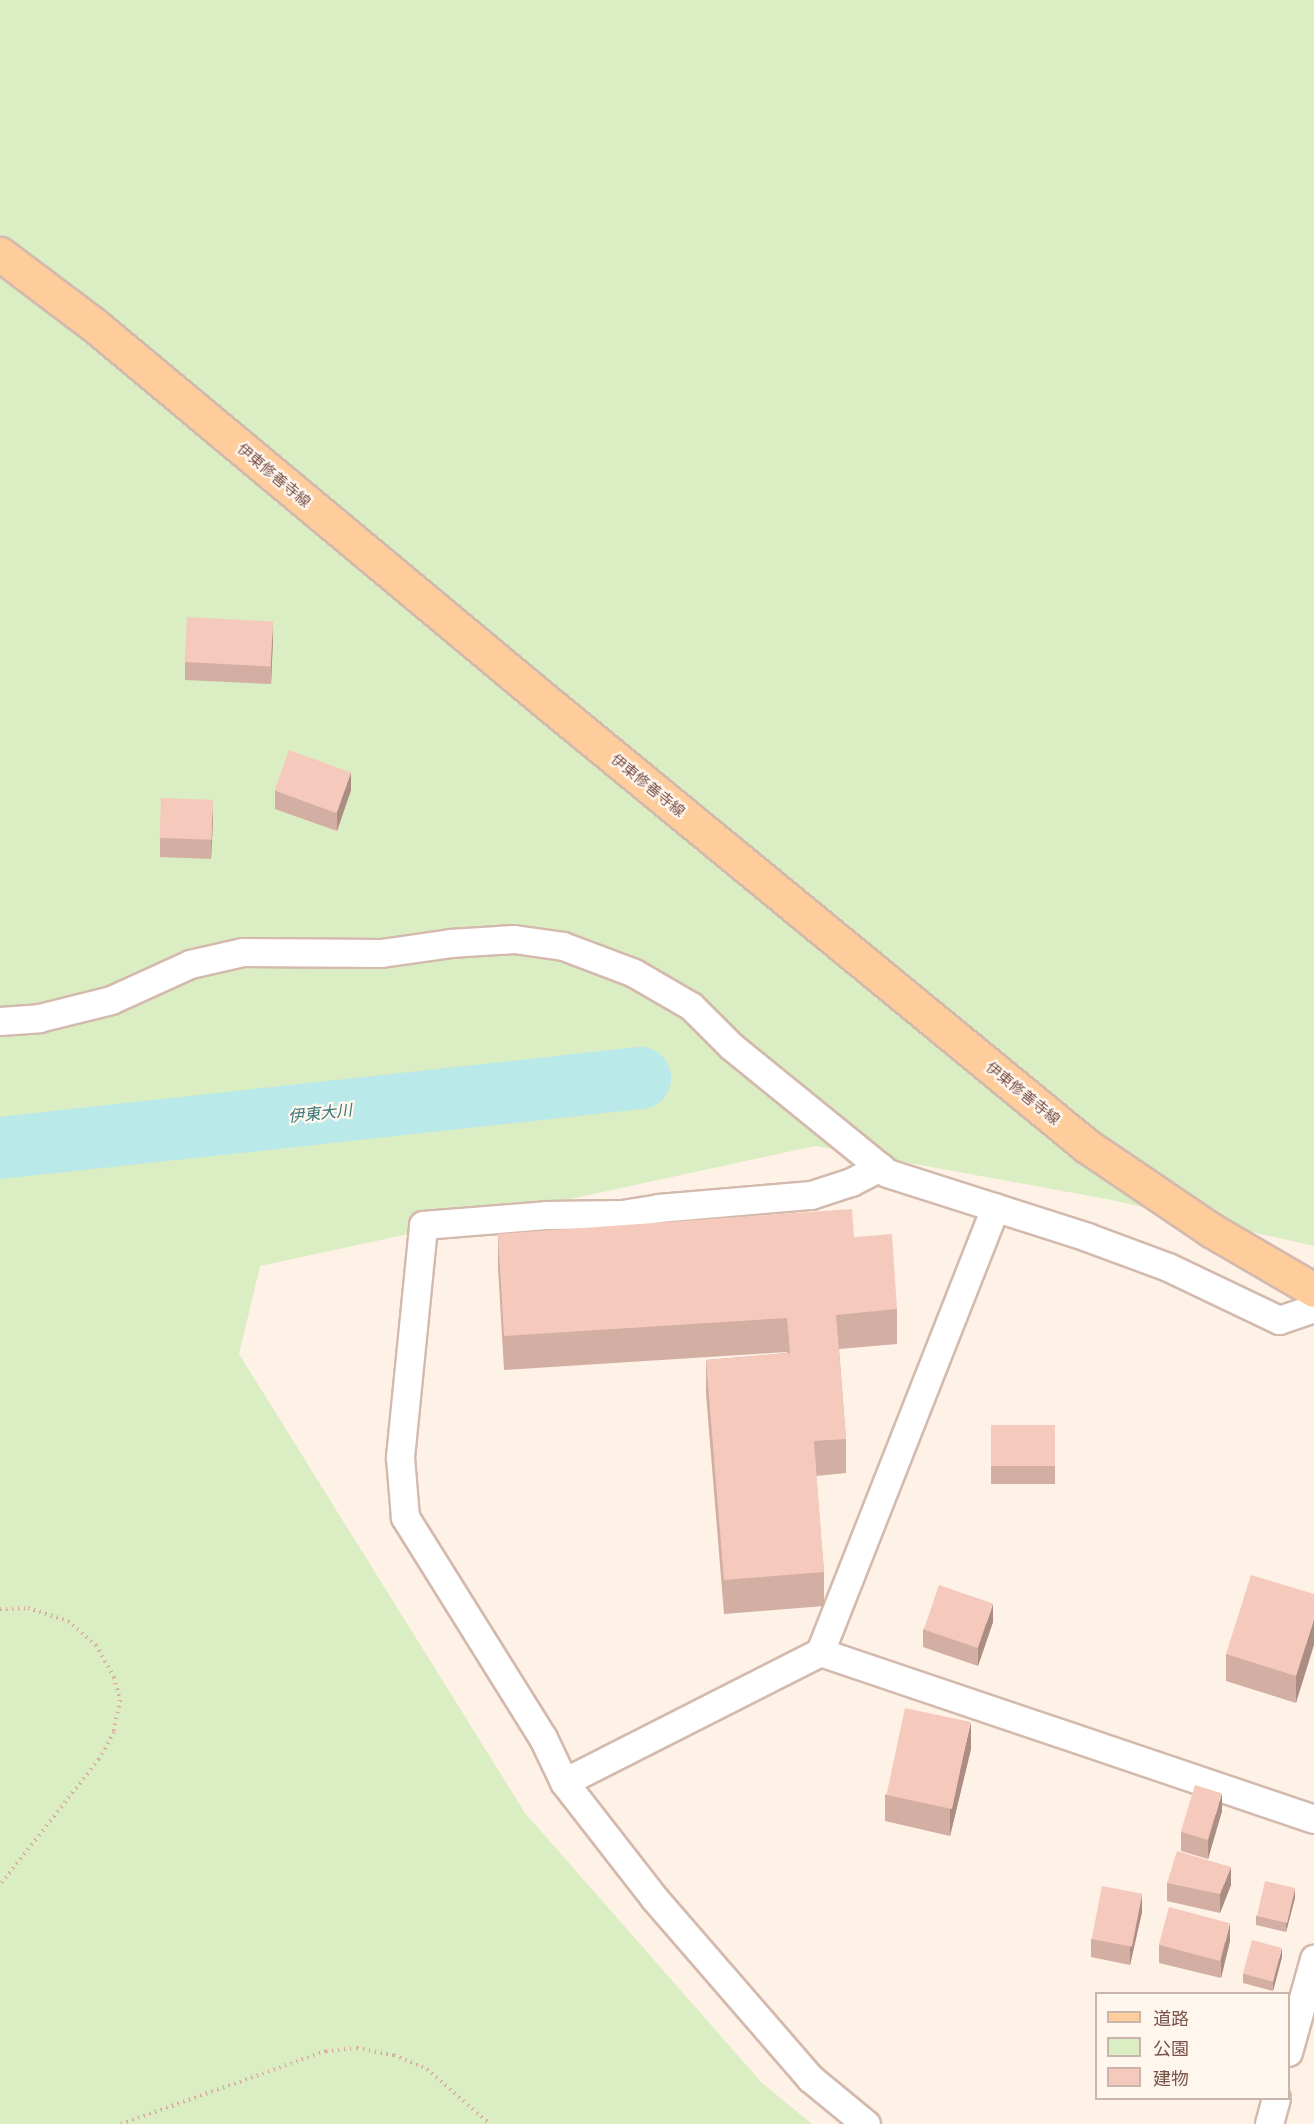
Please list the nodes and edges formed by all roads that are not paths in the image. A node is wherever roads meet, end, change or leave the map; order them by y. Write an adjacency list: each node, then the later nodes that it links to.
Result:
1 (0, 254): 5 (main road, 伊東修善寺線)
2 (0, 1021): 3 (street)
3 (879, 1167): 4 (street); 8 (street)
4 (995, 1207): 6 (street); 7 (street)
5 (1314, 1290)
6 (1314, 1308)
7 (819, 1652): 8 (street); 9 (street)
8 (564, 1782): 13 (street)
9 (1314, 1819)
10 (1314, 1959): 11 (street)
11 (1290, 2045)
12 (1275, 2100): 14 (street)
13 (866, 2124)
14 (1269, 2124)

